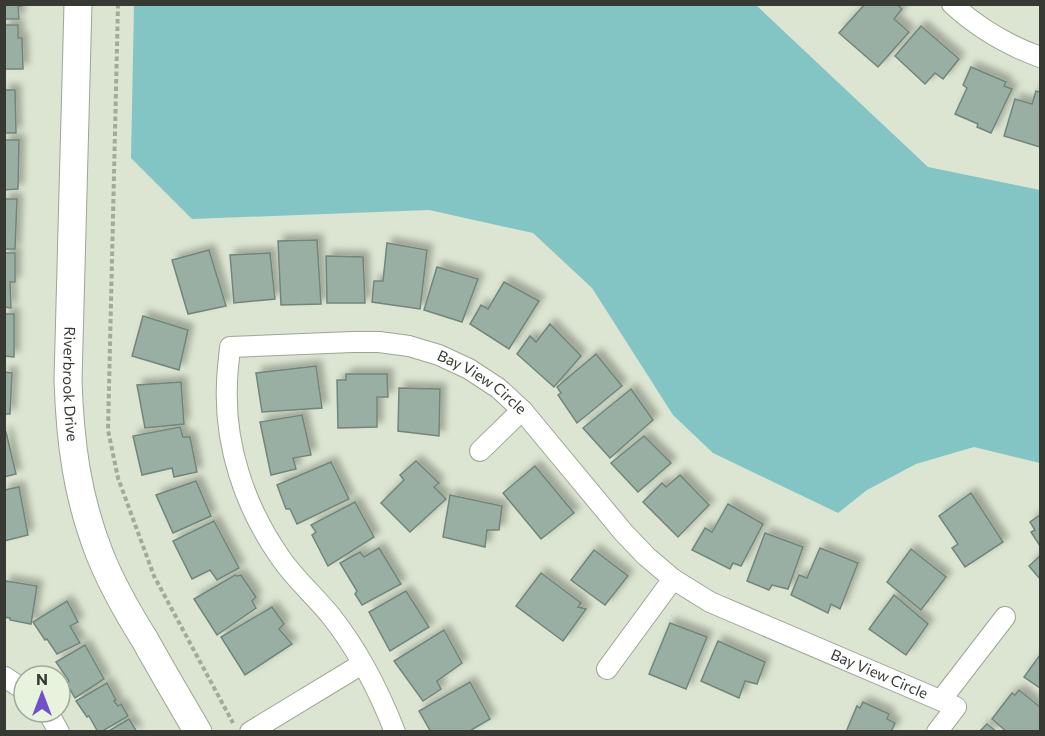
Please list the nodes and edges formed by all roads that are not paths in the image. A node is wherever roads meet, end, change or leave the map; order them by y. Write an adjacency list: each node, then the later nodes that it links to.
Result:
1 (78, 4): 11 (street, Riverbrook Drive)
2 (952, 4): 3 (street)
3 (1041, 57)
4 (522, 411): 5 (street); 6 (street, Bay View Circle); 8 (street, Bay View Circle)
5 (480, 451)
6 (673, 579): 9 (street); 10 (street, Bay View Circle)
7 (1005, 617): 10 (street)
8 (362, 664): 12 (street); 13 (street, Bay View Circle)
9 (607, 669)
10 (941, 700): 14 (street, Bay View Circle)
11 (198, 732)
12 (250, 732)
13 (395, 732)
14 (937, 732)

